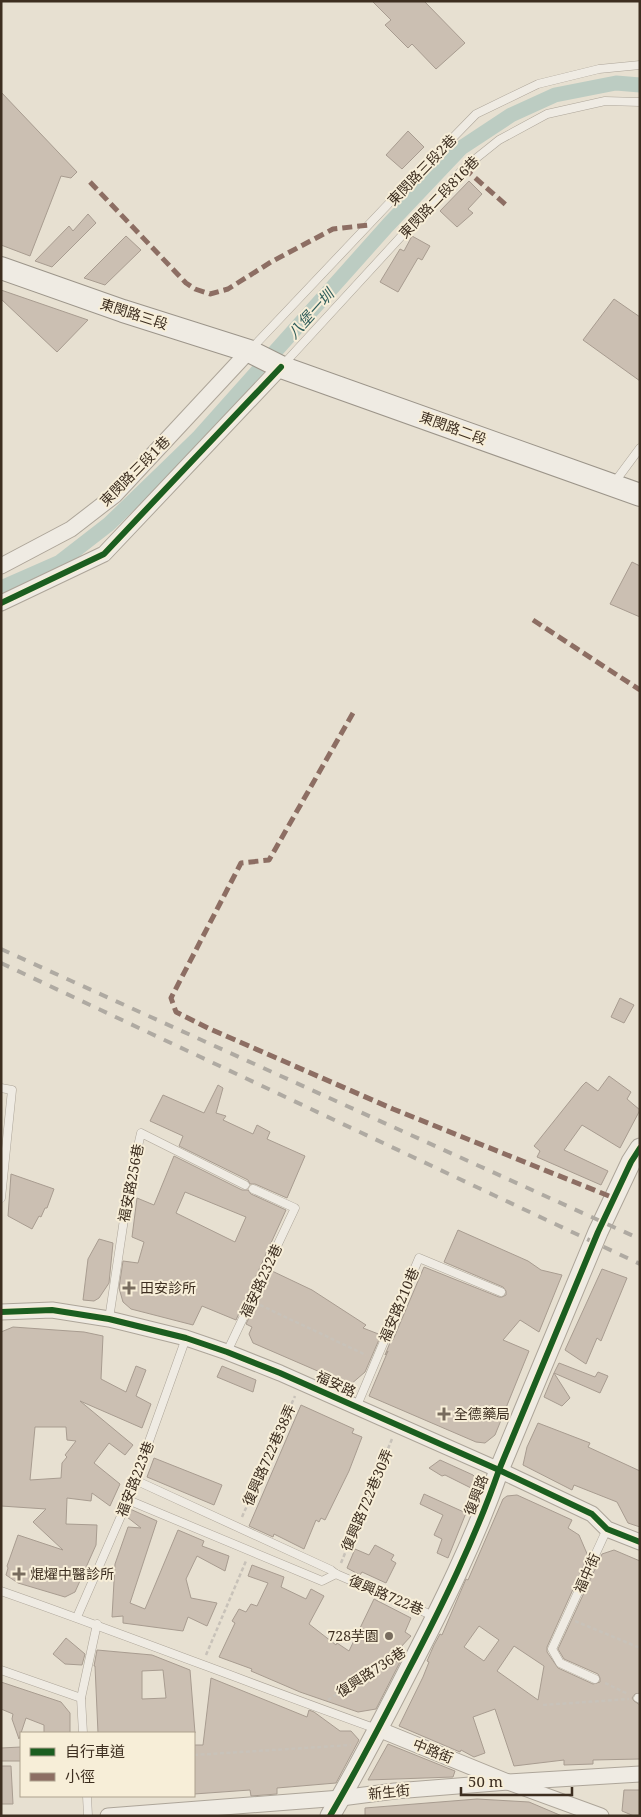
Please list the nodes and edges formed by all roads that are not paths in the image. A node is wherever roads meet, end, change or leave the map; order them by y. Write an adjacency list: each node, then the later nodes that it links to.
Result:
1 (640, 66): 4 (lane, 東閔路三段2巷)
2 (640, 102): 4 (lane, 東閔路二段816巷)
3 (1, 268): 4 (main road, 東閔路三段)
4 (266, 360): 6 (main road, 東閔路二段); 8 (street, 東閔路三段1巷); 9 (street)
5 (640, 448): 6 (lane)
6 (613, 485): 7 (main road, 東閔路二段)
7 (640, 495)
8 (1, 566)
9 (1, 604)
10 (1, 1088): 14 (lane)
11 (637, 1158): 21 (street, 復興路)
12 (245, 1185): 17 (lane, 福安路256巷)
13 (253, 1189): 19 (lane, 福安路232巷)
14 (1, 1198)
15 (501, 1292): 20 (lane, 福安路210巷)
16 (1, 1312): 17 (street, 福安路)
17 (109, 1319): 18 (street, 福安路)
18 (186, 1338): 19 (street, 福安路); 22 (lane, 福安路223巷)
19 (227, 1352): 20 (street, 福安路)
20 (356, 1408): 21 (street, 福安路)
21 (499, 1470): 24 (street, 福安路); 29 (street, 復興路)
22 (135, 1480): 23 (lane, 福安路223巷); 26 (lane, 復興路722巷)
23 (128, 1500): 26 (lane); 28 (lane, 福安路223巷)
24 (607, 1529): 25 (street, 福安路); 32 (lane, 福中街)
25 (640, 1542)
26 (336, 1574): 29 (lane, 復興路722巷)
27 (1, 1590): 28 (lane)
28 (77, 1617): 30 (lane)
29 (436, 1617): 35 (street, 復興路)
30 (97, 1624): 33 (lane); 35 (lane)
31 (1, 1670): 33 (lane)
32 (595, 1679)
33 (81, 1698): 34 (lane)
34 (83, 1732)
35 (375, 1735): 37 (street, 中路街); 39 (street, 復興路)
36 (640, 1774): 37 (street, 新生街)
37 (508, 1782): 39 (street, 新生街); 43 (street, 中路街)
38 (87, 1797): 40 (lane)
39 (341, 1798): 41 (street, 新生街); 42 (street, 復興路)
40 (88, 1816)
41 (108, 1816)
42 (330, 1816)
43 (601, 1816)

